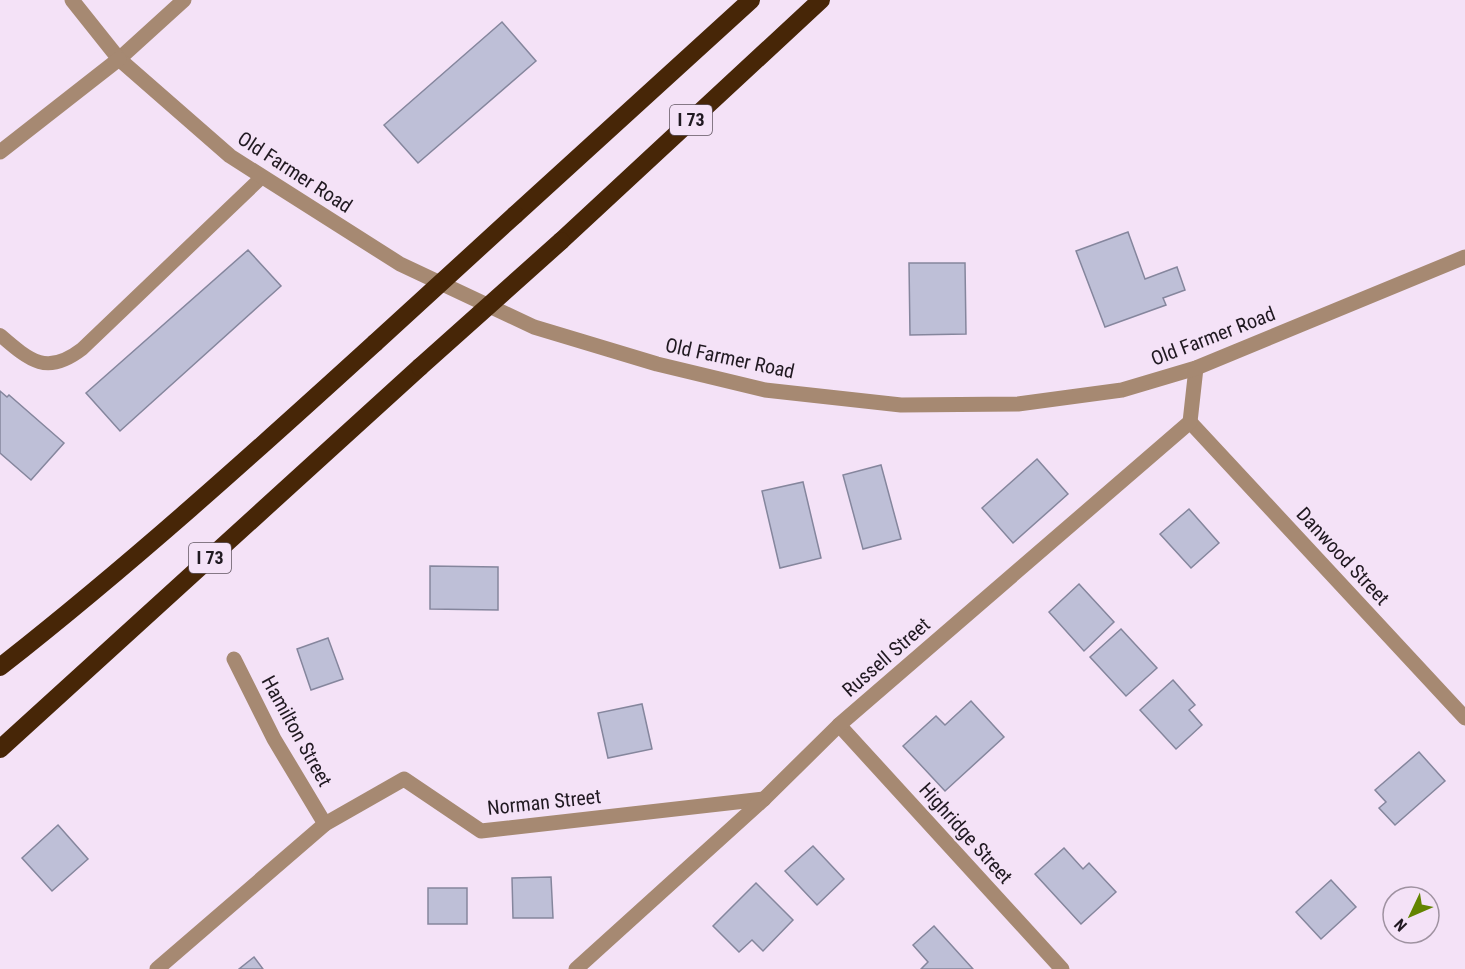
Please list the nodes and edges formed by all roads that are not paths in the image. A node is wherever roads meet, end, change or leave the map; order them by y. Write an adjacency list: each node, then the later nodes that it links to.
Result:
1 (72, 0): 5 (street, Old Farmer Road)
2 (184, 0): 5 (street)
3 (751, 0): 13 (highway, I 73, bridge)
4 (820, 0): 16 (highway, I 73, bridge)
5 (119, 59): 6 (street); 7 (street, Old Farmer Road)
6 (0, 152)
7 (262, 177): 9 (lane); 10 (street, Old Farmer Road)
8 (1465, 256): 10 (street, Old Farmer Road)
9 (0, 335)
10 (1196, 368): 11 (street)
11 (1190, 422): 14 (street, Danwood Street); 15 (street, Russell Street)
12 (234, 659): 18 (street, Hamilton Street)
13 (0, 667)
14 (1465, 718)
15 (839, 725): 17 (street, Russell Street); 21 (street, Highridge Street)
16 (0, 749)
17 (764, 799): 18 (street, Norman Street); 20 (street, Russell Street)
18 (325, 824): 19 (street, Norman Street)
19 (157, 969)
20 (576, 969)
21 (1062, 969)

